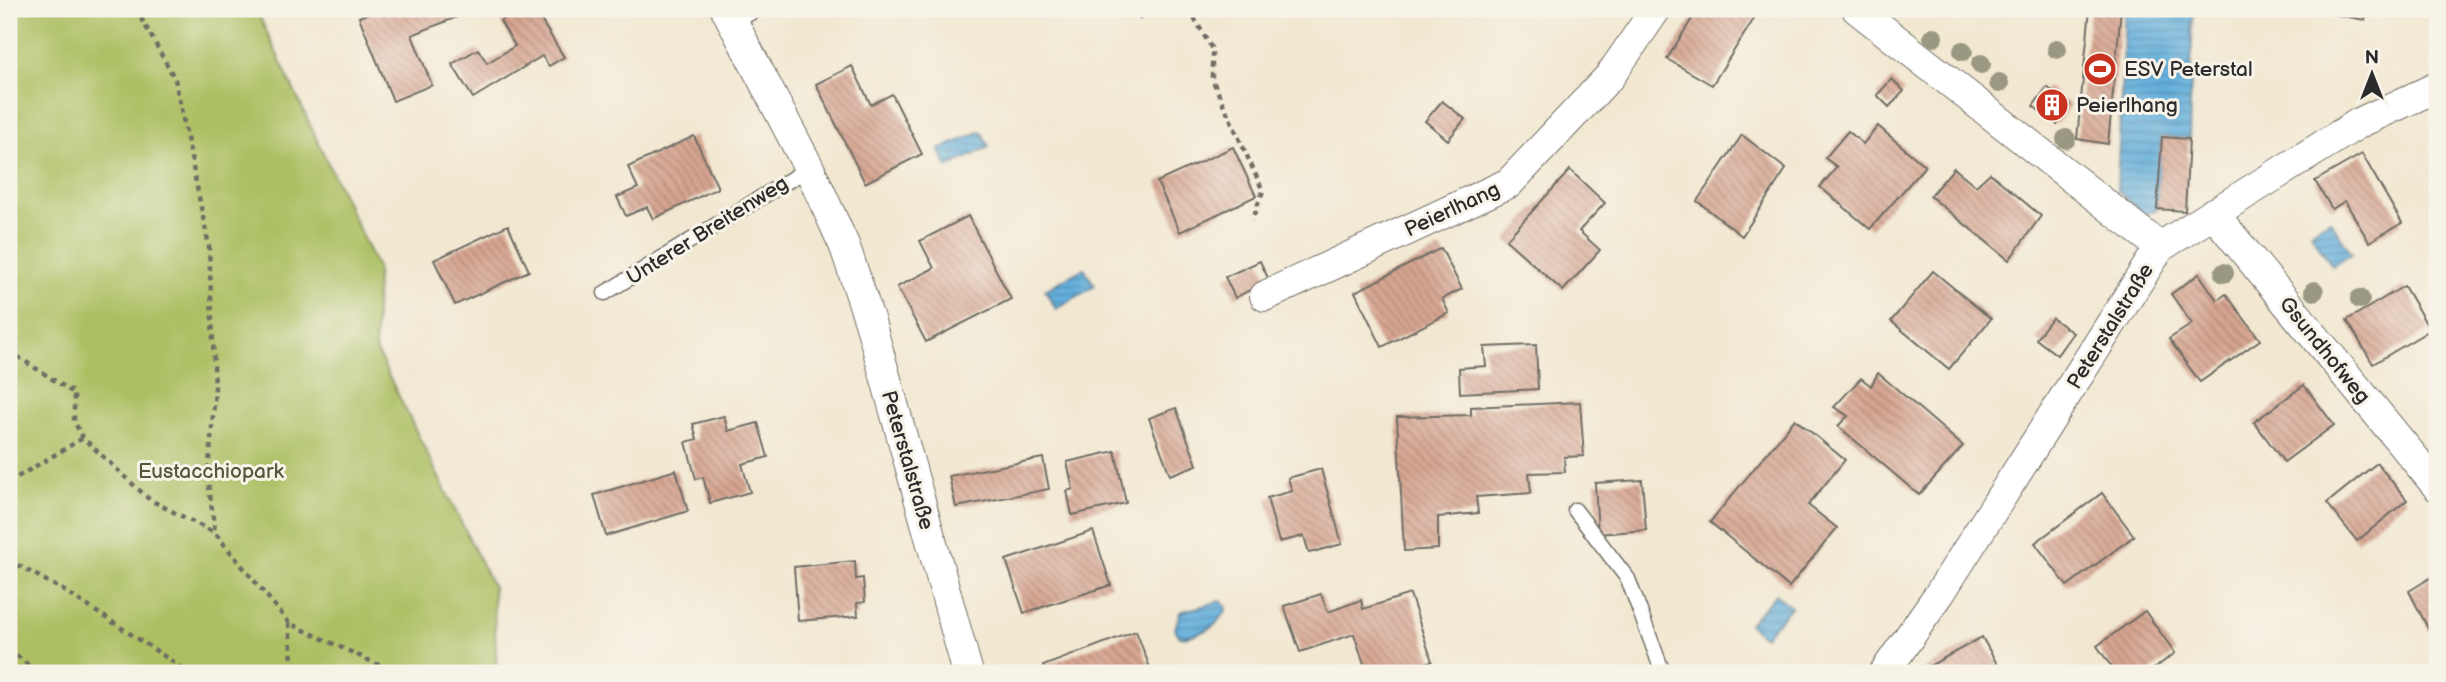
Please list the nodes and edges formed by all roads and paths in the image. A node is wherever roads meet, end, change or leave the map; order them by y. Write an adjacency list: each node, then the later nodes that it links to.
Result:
1 (136, 9): 19 (path)
2 (1189, 9): 9 (path)
3 (1656, 9): 13 (street, Peierlhang)
4 (1857, 9): 11 (street)
5 (739, 14): 7 (street, Unterer Breitenweg)
6 (2437, 87): 8 (street, Peterstalstraße)
7 (809, 168): 10 (street, Unterer Breitenweg); 12 (lane, Unterer Breitenweg)
8 (2213, 213): 11 (street, Peterstalstraße); 17 (street, Gsundhofweg)
9 (1252, 220)
10 (845, 247): 27 (street, Peterstalstraße)
11 (2160, 247): 29 (street, Peterstalstraße)
12 (605, 293)
13 (1265, 296)
14 (9, 351): 15 (path)
15 (83, 438): 16 (path); 19 (path)
16 (9, 482)
17 (2437, 486)
18 (1574, 510): 28 (lane)
19 (215, 533): 21 (path)
20 (9, 560): 24 (path)
21 (289, 622): 25 (path); 26 (path)
22 (9, 649): 23 (path)
23 (38, 673)
24 (190, 673)
25 (293, 673)
26 (396, 673)
27 (968, 673)
28 (1663, 673)
29 (1884, 673)

